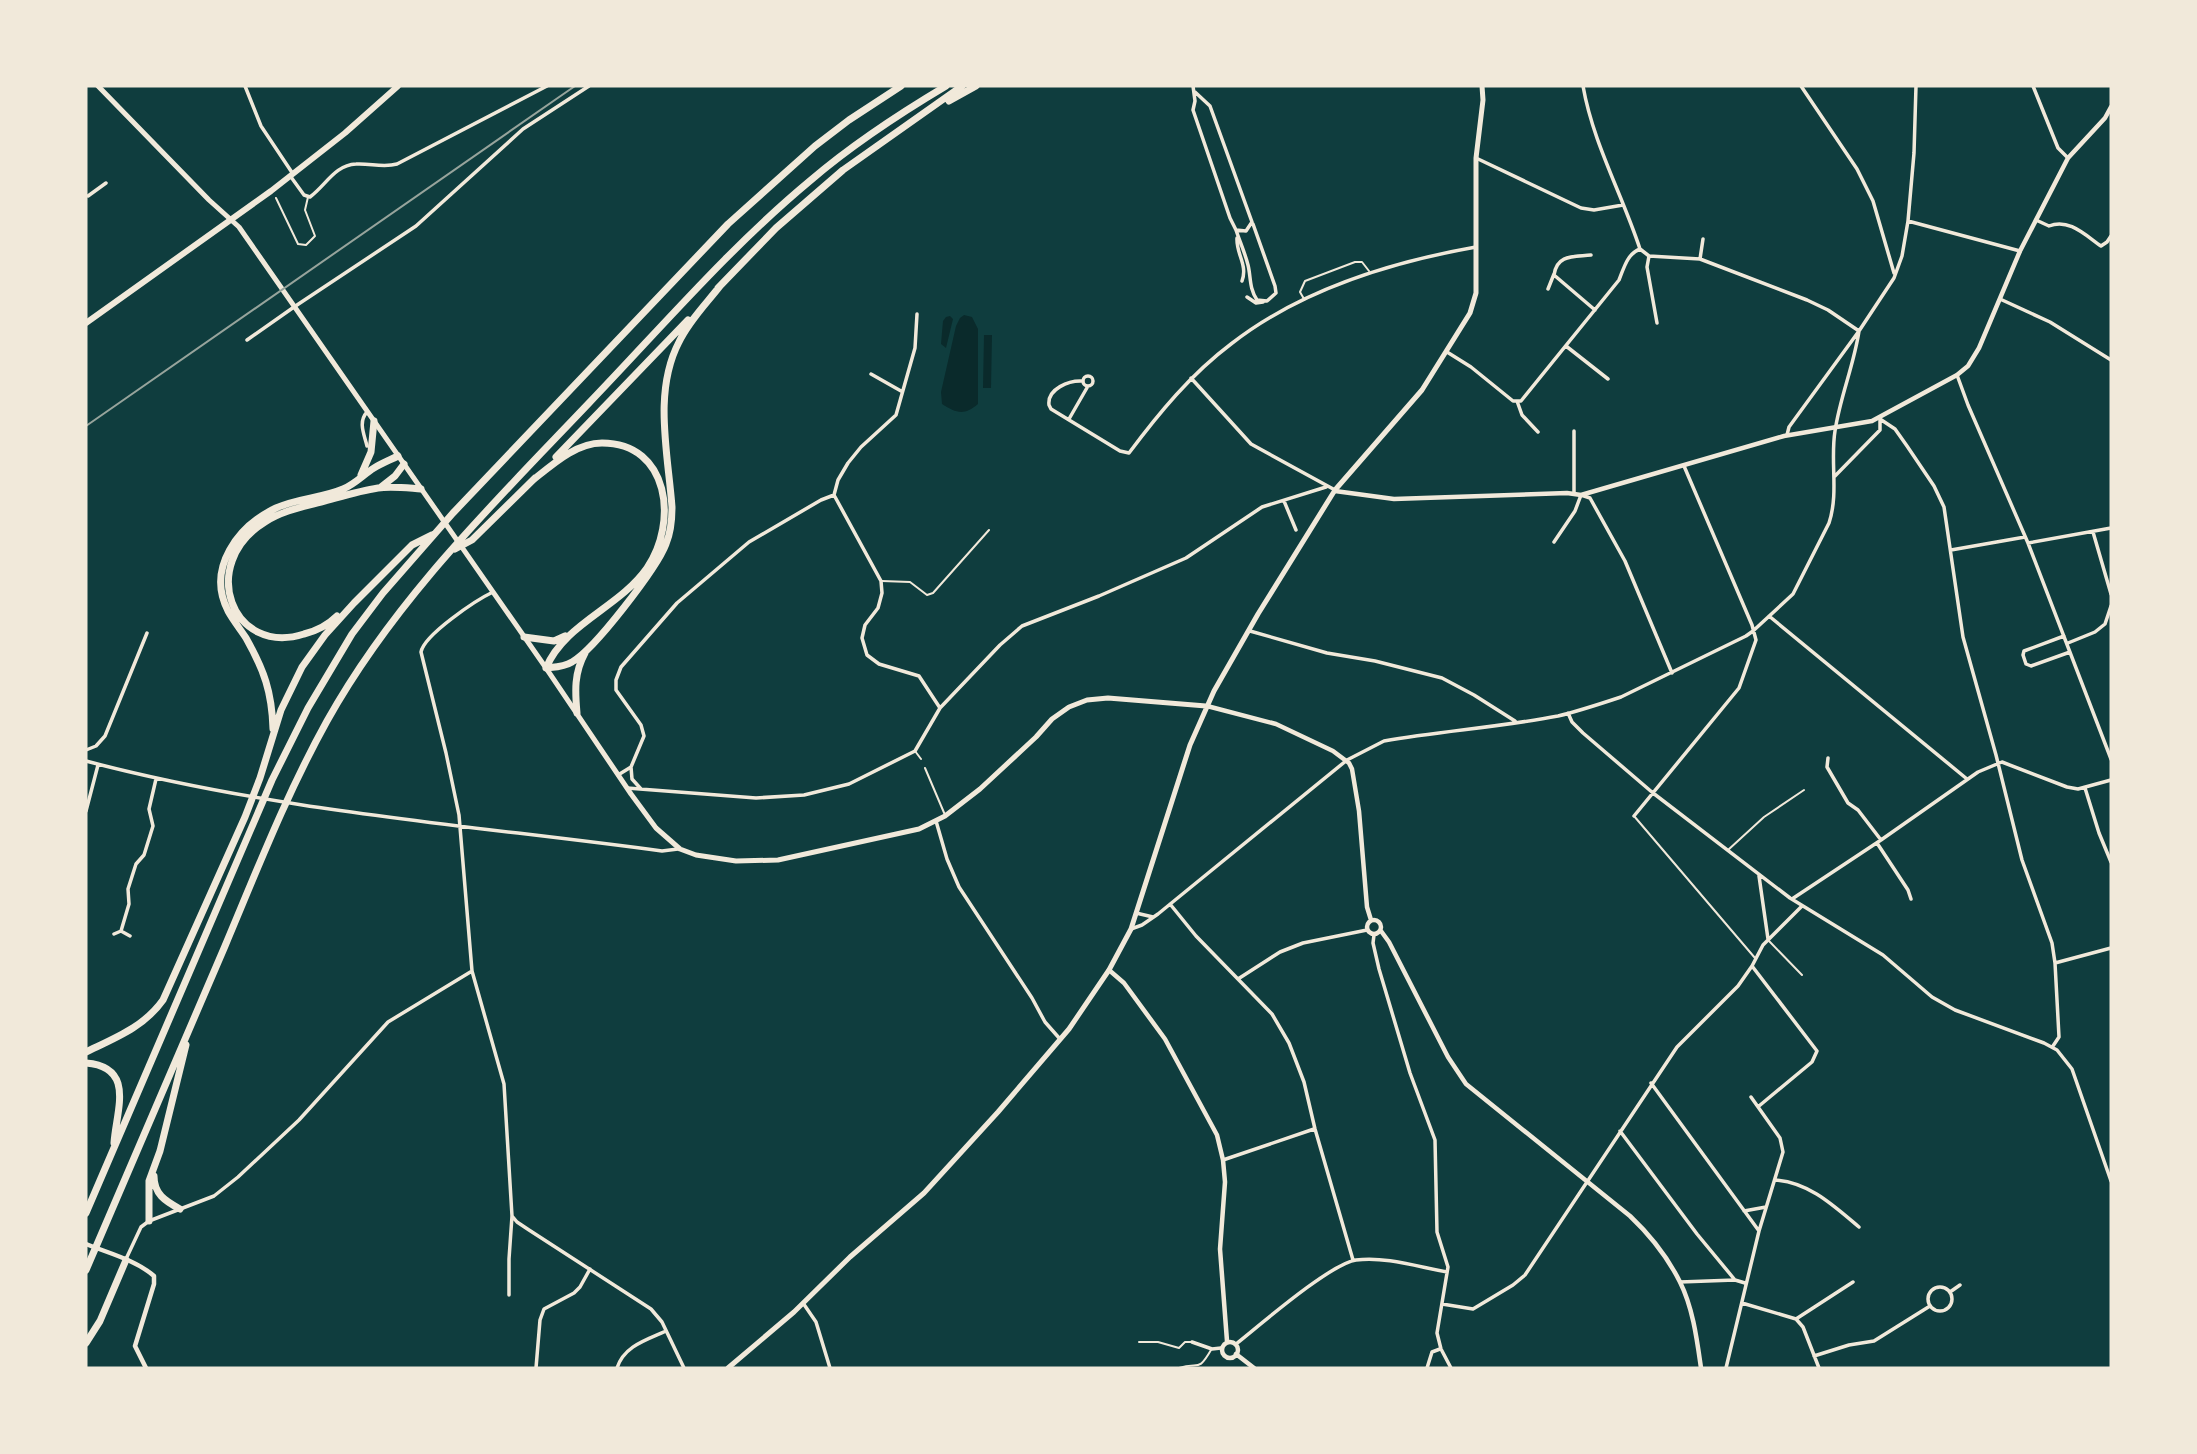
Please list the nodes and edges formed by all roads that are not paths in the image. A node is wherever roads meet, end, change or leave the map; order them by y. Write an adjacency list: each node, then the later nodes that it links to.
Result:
1 (98, 86): 29 (main road)
2 (246, 86): 23 (street)
3 (398, 86): 23 (main road)
4 (547, 86): 26 (street)
5 (589, 86): 53 (street)
6 (901, 86): 98 (highway)
7 (946, 86): 103 (highway)
8 (962, 86): 20 (highway)
9 (976, 86): 20 (highway)
10 (1193, 86): 16 (street)
11 (1482, 86): 21 (main road)
12 (1583, 86): 28 (street)
13 (1801, 86): 45 (street)
14 (1916, 86): 31 (street)
15 (2033, 86): 22 (street)
16 (1195, 92): 32 (street); 33 (street)
17 (2111, 107): 19 (street)
18 (2111, 117): 19 (street)
19 (2105, 118): 22 (street)
20 (914, 120): 47 (highway)
21 (1476, 158): 28 (street); 37 (main road)
22 (2068, 158): 30 (street)
23 (292, 175): 26 (street); 29 (main road)
24 (106, 183): 25 (street)
25 (87, 196)
26 (308, 197): 27 (lane)
27 (276, 198)
28 (1623, 205): 38 (street)
29 (230, 219): 53 (main road); 56 (main road)
30 (2036, 220): 35 (street); 39 (street)
31 (1908, 221): 39 (street); 45 (street)
32 (1252, 222): 33 (street); 51 (street)
33 (1236, 230): 34 (street)
34 (1238, 236): 46 (street); 51 (street)
35 (2111, 236)
36 (1703, 239): 42 (street)
37 (1476, 247): 44 (street); 61 (main road)
38 (1640, 249): 41 (street); 54 (street)
39 (2020, 251): 52 (street)
40 (1591, 256): 43 (street)
41 (1649, 256): 42 (street); 57 (street)
42 (1700, 258): 58 (street)
43 (1554, 272): 48 (street); 54 (street)
44 (1370, 274): 50 (street); 50 (lane)
45 (1895, 275): 58 (street)
46 (1242, 281)
47 (720, 285): 85 (highway); 117 (highway)
48 (1548, 289)
49 (1247, 297): 51 (street)
50 (1304, 300): 65 (street)
51 (1265, 301)
52 (1999, 301): 62 (street); 64 (street)
53 (293, 305): 59 (street); 71 (main road)
54 (1595, 310): 60 (street)
55 (917, 314): 69 (street)
56 (86, 323)
57 (1657, 323)
58 (1859, 331): 75 (street); 78 (street)
59 (247, 340)
60 (1566, 346): 66 (street); 70 (street)
61 (1445, 351): 70 (street); 89 (main road)
62 (2111, 360)
63 (871, 374): 69 (street)
64 (1957, 375): 73 (street); 99 (street)
65 (1191, 378): 72 (street); 86 (street)
66 (1608, 379)
67 (1083, 381): 68 (street); 68 (street); 72 (street)
68 (1088, 386): 72 (street)
69 (901, 391): 91 (street)
70 (1517, 401): 77 (street)
71 (367, 412): 74 (main road); 79 (street)
72 (1069, 419)
73 (1880, 419): 75 (street); 83 (street); 102 (street)
74 (374, 421): 80 (main road); 84 (highway)
75 (1836, 427): 78 (street); 83 (street)
76 (1574, 431): 90 (street)
77 (1538, 432)
78 (1787, 435): 82 (street)
79 (367, 446)
80 (398, 456): 81 (main road); 84 (highway)
81 (404, 464): 87 (highway); 88 (main road)
82 (1684, 466): 92 (street); 111 (street)
83 (1834, 478): 109 (street)
84 (359, 479): 126 (highway)
85 (533, 480): 103 (highway); 113 (highway)
86 (1326, 487): 89 (street); 93 (street)
87 (380, 488): 88 (highway); 107 (highway)
88 (421, 489): 105 (main road)
89 (1335, 490): 90 (street); 110 (main road)
90 (1574, 494): 92 (street)
91 (834, 495): 104 (street); 136 (street)
92 (1581, 495): 100 (street); 120 (street)
93 (1284, 501): 96 (street); 122 (street)
94 (2111, 528): 97 (street)
95 (989, 530): 104 (lane)
96 (1296, 530)
97 (2093, 532): 101 (street); 106 (street)
98 (435, 533): 107 (highway); 179 (highway)
99 (2025, 537): 101 (street); 102 (street)
100 (1554, 541)
101 (2028, 543): 114 (street)
102 (1951, 550): 134 (street)
103 (448, 552): 182 (highway)
104 (881, 581): 122 (street)
105 (493, 592): 115 (main road); 151 (street)
106 (2111, 594)
107 (354, 603): 126 (highway)
108 (2111, 606): 116 (street)
109 (1769, 616): 111 (street); 140 (street)
110 (1248, 631): 121 (main road); 125 (street)
111 (1753, 631): 120 (street); 146 (street)
112 (146, 633): 127 (street)
113 (568, 635): 115 (highway); 119 (highway)
114 (2064, 636): 116 (street); 118 (street)
115 (524, 637): 119 (main road)
116 (2067, 643): 118 (street)
117 (588, 649): 119 (highway); 123 (highway)
118 (2070, 652): 131 (street)
119 (546, 668): 123 (main road)
120 (1672, 673): 124 (street)
121 (1206, 706): 132 (street); 148 (main road); 161 (main road)
122 (940, 708): 128 (street)
123 (577, 713): 138 (main road)
124 (1568, 713): 125 (street); 146 (street)
125 (1516, 722): 132 (street)
126 (273, 733): 163 (highway)
127 (86, 750)
128 (915, 751): 130 (lane); 144 (street)
129 (1828, 758): 152 (street)
130 (921, 759)
131 (2111, 759)
132 (1347, 760): 159 (street); 164 (street)
133 (86, 761): 135 (street)
134 (1998, 763): 140 (street); 143 (street); 175 (street)
135 (98, 765): 139 (street); 147 (street)
136 (631, 766): 138 (street); 144 (street)
137 (925, 768): 148 (lane)
138 (618, 775): 142 (main road)
139 (156, 779): 151 (street); 167 (street)
140 (1967, 779): 152 (street)
141 (2111, 780): 143 (street)
142 (627, 788): 144 (street); 153 (main road)
143 (2084, 788): 155 (street)
144 (641, 789)
145 (1804, 790): 154 (lane)
146 (1653, 793): 149 (street); 154 (street)
147 (86, 811)
148 (945, 816): 150 (main road)
149 (1634, 816): 174 (lane)
150 (936, 821): 153 (main road); 183 (street)
151 (460, 827): 153 (street); 178 (street)
152 (1879, 841): 157 (street); 158 (street)
153 (680, 849)
154 (1728, 850): 156 (street)
155 (2111, 862)
156 (1759, 874): 158 (street); 172 (street)
157 (1911, 899)
158 (1792, 900): 160 (street)
159 (1170, 904): 162 (street); 181 (street)
160 (1803, 906): 172 (street); 184 (street)
161 (1136, 913): 162 (street); 165 (main road)
162 (1153, 917): 165 (street)
163 (201, 918): 179 (highway); 185 (highway)
164 (1371, 920): 166 (street); 168 (street)
165 (1131, 929): 177 (main road)
166 (1367, 930): 170 (street); 181 (street)
167 (121, 931): 169 (street); 171 (street)
168 (1381, 931): 170 (street); 197 (street)
169 (114, 934)
170 (1374, 935): 211 (street)
171 (130, 936)
172 (1768, 939): 174 (street); 180 (lane)
173 (2111, 948): 175 (street)
174 (1755, 959): 176 (street)
175 (2055, 962): 184 (street)
176 (1752, 966): 187 (street); 189 (street)
177 (1109, 970): 183 (main road); 193 (street)
178 (472, 971): 199 (street); 202 (street)
179 (189, 972): 192 (highway)
180 (1802, 975)
181 (1238, 979): 190 (street)
182 (188, 1031): 194 (highway); 209 (highway)
183 (1060, 1040): 219 (main road)
184 (2053, 1047): 196 (street)
185 (86, 1052)
186 (86, 1063): 192 (highway)
187 (1651, 1083): 191 (street); 200 (street)
188 (1751, 1097): 189 (street)
189 (1759, 1106): 195 (street)
190 (1315, 1129): 193 (street); 208 (street)
191 (1620, 1131): 197 (street); 212 (street)
192 (113, 1148): 201 (highway)
193 (1223, 1160): 225 (street)
194 (153, 1171): 199 (highway); 203 (highway)
195 (1775, 1180): 198 (street); 204 (street)
196 (2111, 1181)
197 (1588, 1182): 213 (street); 221 (street)
198 (1766, 1207): 200 (street); 205 (street)
199 (180, 1209): 203 (street)
200 (1744, 1211): 205 (street)
201 (86, 1213)
202 (512, 1216): 210 (street); 218 (street)
203 (149, 1220): 207 (street)
204 (1859, 1227)
205 (1759, 1231): 215 (street)
206 (86, 1244): 207 (street)
207 (126, 1260): 228 (highway); 235 (street)
208 (1353, 1260): 211 (street); 229 (street)
209 (87, 1266)
210 (590, 1269): 224 (street); 236 (street)
211 (1447, 1272): 221 (street)
212 (1735, 1280): 213 (street); 215 (street)
213 (1680, 1282): 245 (street)
214 (1853, 1282): 223 (street)
215 (1745, 1283): 220 (street)
216 (1960, 1285): 217 (street)
217 (1950, 1292): 222 (street); 222 (street)
218 (509, 1295)
219 (803, 1303): 239 (main road); 240 (street)
220 (1742, 1303): 223 (street); 246 (street)
221 (1442, 1304): 232 (street)
222 (1930, 1306): 234 (street)
223 (1796, 1319): 234 (street)
224 (666, 1331): 237 (street); 238 (street)
225 (1227, 1341): 229 (street); 230 (street)
226 (1139, 1342): 227 (lane)
227 (1192, 1342): 231 (street)
228 (86, 1343)
229 (1236, 1344): 233 (street)
230 (1222, 1348): 231 (street); 233 (street)
231 (1212, 1349): 241 (lane)
232 (1441, 1349): 243 (street); 244 (street)
233 (1236, 1354): 242 (street)
234 (1814, 1356): 247 (street)
235 (146, 1368)
236 (536, 1368)
237 (617, 1368)
238 (684, 1368)
239 (728, 1368)
240 (830, 1368)
241 (1179, 1368)
242 (1254, 1368)
243 (1427, 1368)
244 (1451, 1368)
245 (1701, 1368)
246 (1726, 1368)
247 (1819, 1368)

